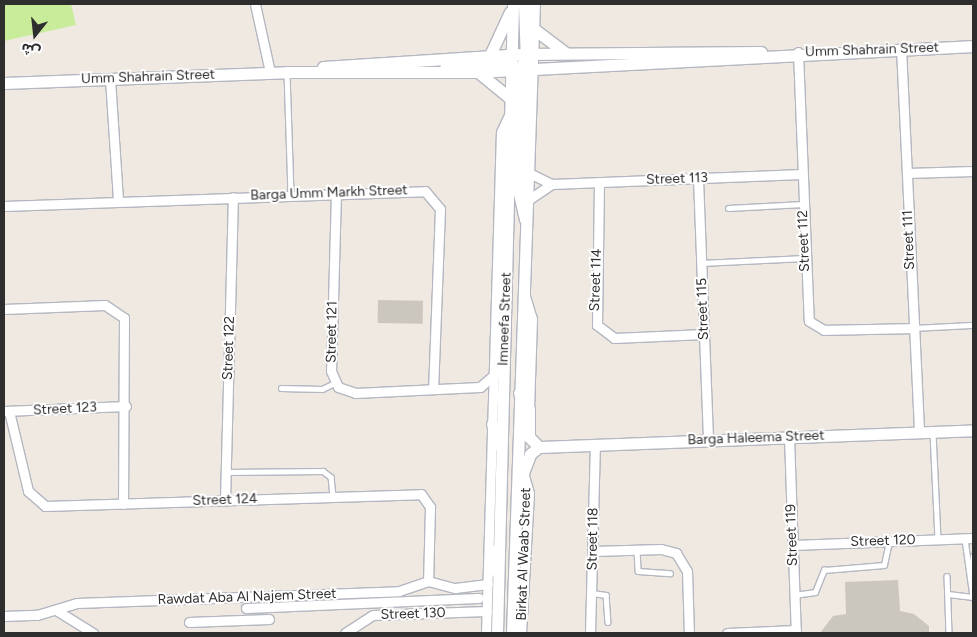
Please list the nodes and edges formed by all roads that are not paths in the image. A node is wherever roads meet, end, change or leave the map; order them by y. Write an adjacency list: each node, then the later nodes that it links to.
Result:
1 (255, 4): 12 (street)
2 (526, 5): 3 (street, Imneefa Street); 10 (street); 11 (street, Imneefa Street)
3 (534, 28): 8 (street); 11 (street, Imneefa Street)
4 (973, 46): 5 (street, Umm Shahrain Street)
5 (902, 48): 7 (street, Umm Shahrain Street); 22 (street, Street 111)
6 (638, 52): 8 (street); 9 (street); 11 (street)
7 (798, 52): 9 (street, Umm Shahrain Street); 21 (street, Street 112)
8 (566, 53): 11 (street)
9 (770, 54): 11 (street)
10 (490, 55): 11 (street, Umm Shahrain Street); 13 (street, Umm Shahrain Street)
11 (523, 62): 14 (street, Umm Shahrain Street); 15 (street); 18 (street, Imneefa Street); 20 (street, Imneefa Street); 34 (street)
12 (270, 72): 13 (street, Umm Shahrain Street); 16 (street, Umm Shahrain Street)
13 (289, 72): 15 (street, Umm Shahrain Street); 27 (lane)
14 (478, 72): 15 (street, Umm Shahrain Street); 18 (street)
15 (433, 74)
16 (110, 78): 17 (street, Umm Shahrain Street); 30 (street)
17 (4, 83)
18 (511, 99): 42 (street, Imneefa Street)
19 (973, 171): 22 (street)
20 (529, 173): 25 (street, Street 113); 29 (street, Imneefa Street)
21 (802, 174): 23 (street, Street 113); 31 (street, Street 112)
22 (907, 174): 40 (street, Street 111)
23 (698, 178): 24 (street, Street 113); 36 (street, Street 115)
24 (599, 182): 25 (street, Street 113); 41 (street, Street 114)
25 (552, 184): 29 (street)
26 (336, 193): 27 (street, Barga Umm Markh Street); 43 (street, Street 121); 46 (street, Barga Umm Markh Street)
27 (291, 194): 28 (street, Barga Umm Markh Street)
28 (233, 197): 30 (street, Barga Umm Markh Street); 63 (street, Street 122)
29 (528, 200): 34 (street, Imneefa Street)
30 (118, 201): 32 (street, Barga Umm Markh Street)
31 (803, 204): 33 (lane); 35 (street, Street 112)
32 (4, 206)
33 (728, 208)
34 (528, 225): 37 (street, Imneefa Street)
35 (805, 258): 36 (lane); 40 (street, Street 112)
36 (701, 263): 41 (street, Street 115)
37 (524, 295): 47 (street, Imneefa Street); 50 (street)
38 (4, 309): 49 (street)
39 (973, 325): 40 (lane)
40 (913, 328): 54 (street, Street 111)
41 (704, 334): 58 (street, Street 115)
42 (498, 367): 44 (street); 48 (street); 61 (street, Imneefa Street)
43 (335, 383): 45 (lane); 46 (street, Street 121)
44 (480, 387): 46 (street, Street 121); 48 (street)
45 (281, 388)
46 (433, 389)
47 (519, 393): 50 (street); 65 (street, Imneefa Street)
48 (494, 401): 52 (street)
49 (126, 406): 51 (street, Street 123); 68 (street)
50 (529, 410): 56 (street)
51 (6, 411): 68 (street, Street 124)
52 (492, 424): 61 (street); 79 (street)
53 (973, 430): 55 (street, Barga Haleema Street)
54 (919, 432): 55 (street, Barga Haleema Street); 57 (street, Barga Haleema Street)
55 (933, 432): 71 (lane)
56 (528, 434): 60 (street); 62 (street)
57 (789, 437): 58 (street, Barga Haleema Street); 73 (street, Street 119)
58 (708, 440): 59 (street, Barga Haleema Street)
59 (595, 444): 60 (street, Barga Haleema Street); 76 (street, Street 118)
60 (539, 446): 62 (street)
61 (502, 452): 69 (street, Imneefa Street)
62 (527, 460): 64 (street)
63 (226, 472): 66 (lane); 67 (street, Street 122)
64 (524, 475): 65 (street); 104 (street, Birkat Al Waab Street)
65 (516, 489): 103 (street, Imneefa Street)
66 (333, 496): 67 (street, Street 124); 82 (street, Street 124)
67 (226, 500): 68 (street, Street 124)
68 (123, 504)
69 (500, 537): 79 (street); 102 (street, Imneefa Street)
70 (971, 538): 71 (street, Street 120); 74 (lane); 78 (lane)
71 (938, 539): 72 (street, Street 120)
72 (889, 541): 73 (street, Street 120); 86 (lane)
73 (793, 545): 86 (street, Street 119)
74 (973, 545)
75 (637, 550): 76 (street); 80 (lane); 106 (street)
76 (592, 551): 84 (street, Street 118)
77 (973, 556): 78 (lane)
78 (972, 569): 88 (lane)
79 (489, 571): 83 (street)
80 (670, 572)
81 (947, 576): 85 (lane)
82 (428, 581): 83 (street); 87 (street, Rawdat Aba Al Najem Street)
83 (488, 584): 92 (street)
84 (592, 593): 97 (lane); 105 (street, Street 118)
85 (948, 594): 88 (lane); 108 (lane)
86 (794, 596): 98 (street, Street 119)
87 (242, 597): 90 (street); 91 (street, Rawdat Aba Al Najem Street)
88 (973, 597)
89 (479, 598): 90 (street)
90 (246, 608): 95 (street)
91 (56, 610): 93 (street, Rawdat Aba Al Najem Street); 99 (street)
92 (487, 611): 100 (street, Street 130); 101 (street)
93 (4, 616)
94 (269, 619): 95 (street)
95 (247, 620): 96 (street)
96 (189, 622)
97 (608, 622)
98 (796, 632): 107 (street)
99 (94, 633)
100 (344, 633)
101 (486, 633)
102 (496, 633)
103 (512, 633)
104 (521, 633)
105 (590, 633)
106 (689, 633)
107 (727, 633)
108 (949, 633)

